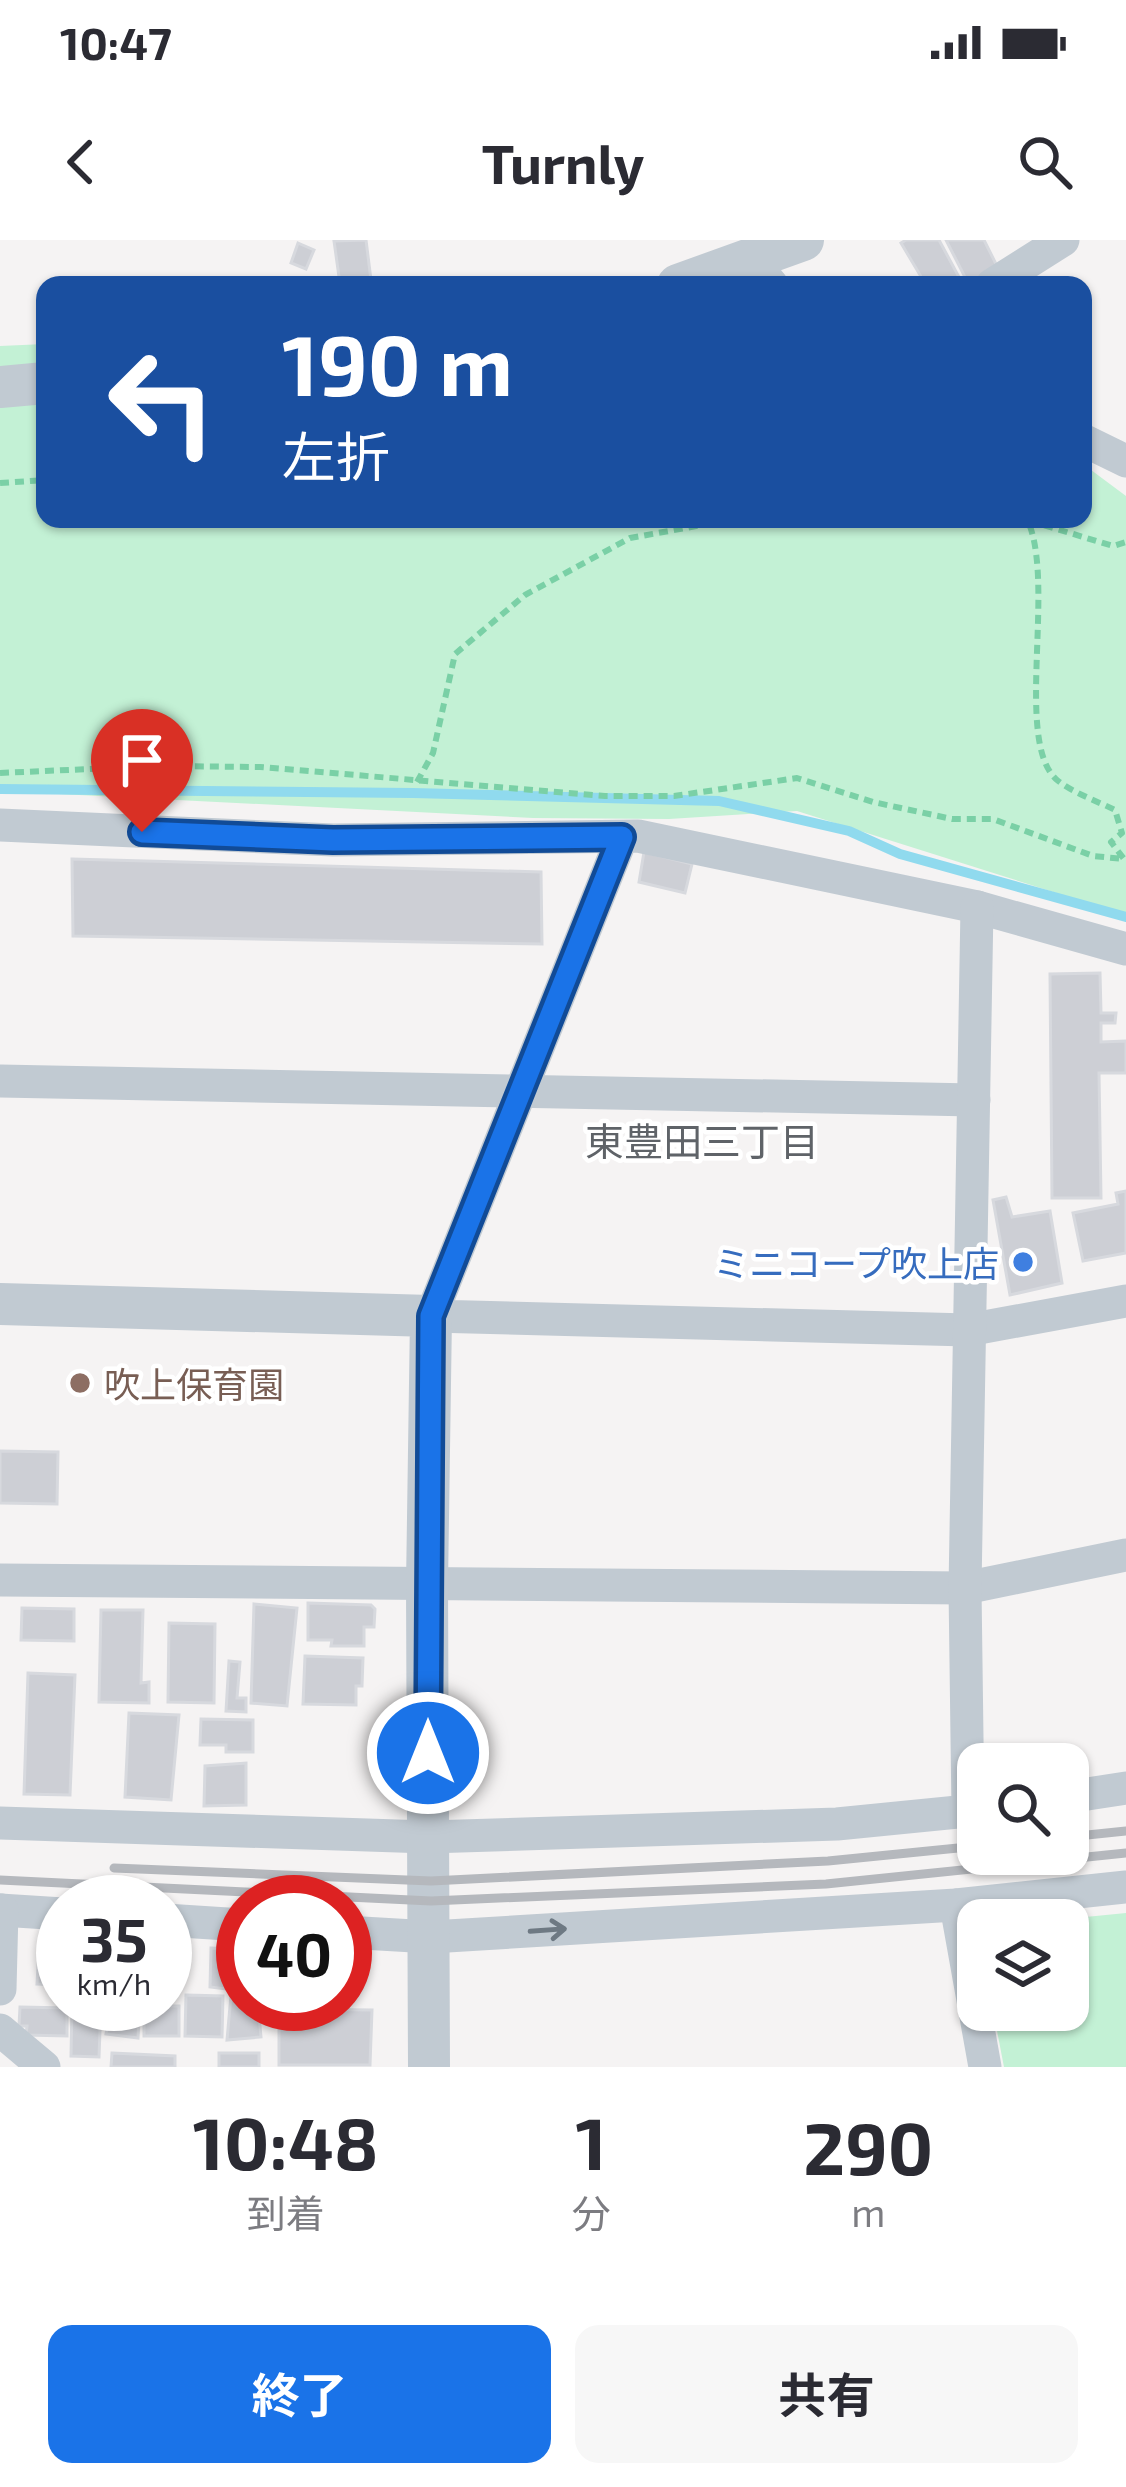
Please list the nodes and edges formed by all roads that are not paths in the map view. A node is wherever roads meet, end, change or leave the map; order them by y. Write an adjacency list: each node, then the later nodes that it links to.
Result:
1 (803, 240): 3 (street)
2 (1063, 240): 4 (street)
3 (762, 273)
4 (1006, 276)
5 (36, 384): 6 (street)
6 (0, 386)
7 (1092, 444): 8 (street)
8 (1126, 461)
9 (0, 825): 10 (street)
10 (622, 837): 11 (street); 14 (street)
11 (977, 907): 12 (street); 15 (street)
12 (1126, 949)
13 (0, 1081): 14 (street)
14 (520, 1090): 15 (street); 18 (street)
15 (974, 1100): 19 (street)
16 (1126, 1301): 19 (street)
17 (0, 1304): 18 (street)
18 (431, 1316): 19 (street); 22 (street)
19 (968, 1330): 23 (street)
20 (1126, 1555): 23 (street)
21 (0, 1580): 22 (street)
22 (427, 1585): 23 (street); 29 (street)
23 (964, 1588): 24 (street)
24 (970, 1743)
25 (1126, 1788): 26 (street)
26 (1089, 1794)
27 (957, 1813): 29 (street)
28 (0, 1823): 29 (street)
29 (428, 1837): 35 (street)
30 (1126, 1887): 31 (street)
31 (956, 1905): 35 (street, one-way to 31); 40 (street)
32 (1, 1910): 33 (street); 36 (street)
33 (36, 1912)
34 (372, 1934): 35 (street)
35 (431, 1937): 39 (street)
36 (0, 1989)
37 (0, 2030): 38 (street)
38 (44, 2067)
39 (429, 2067)
40 (985, 2067)

